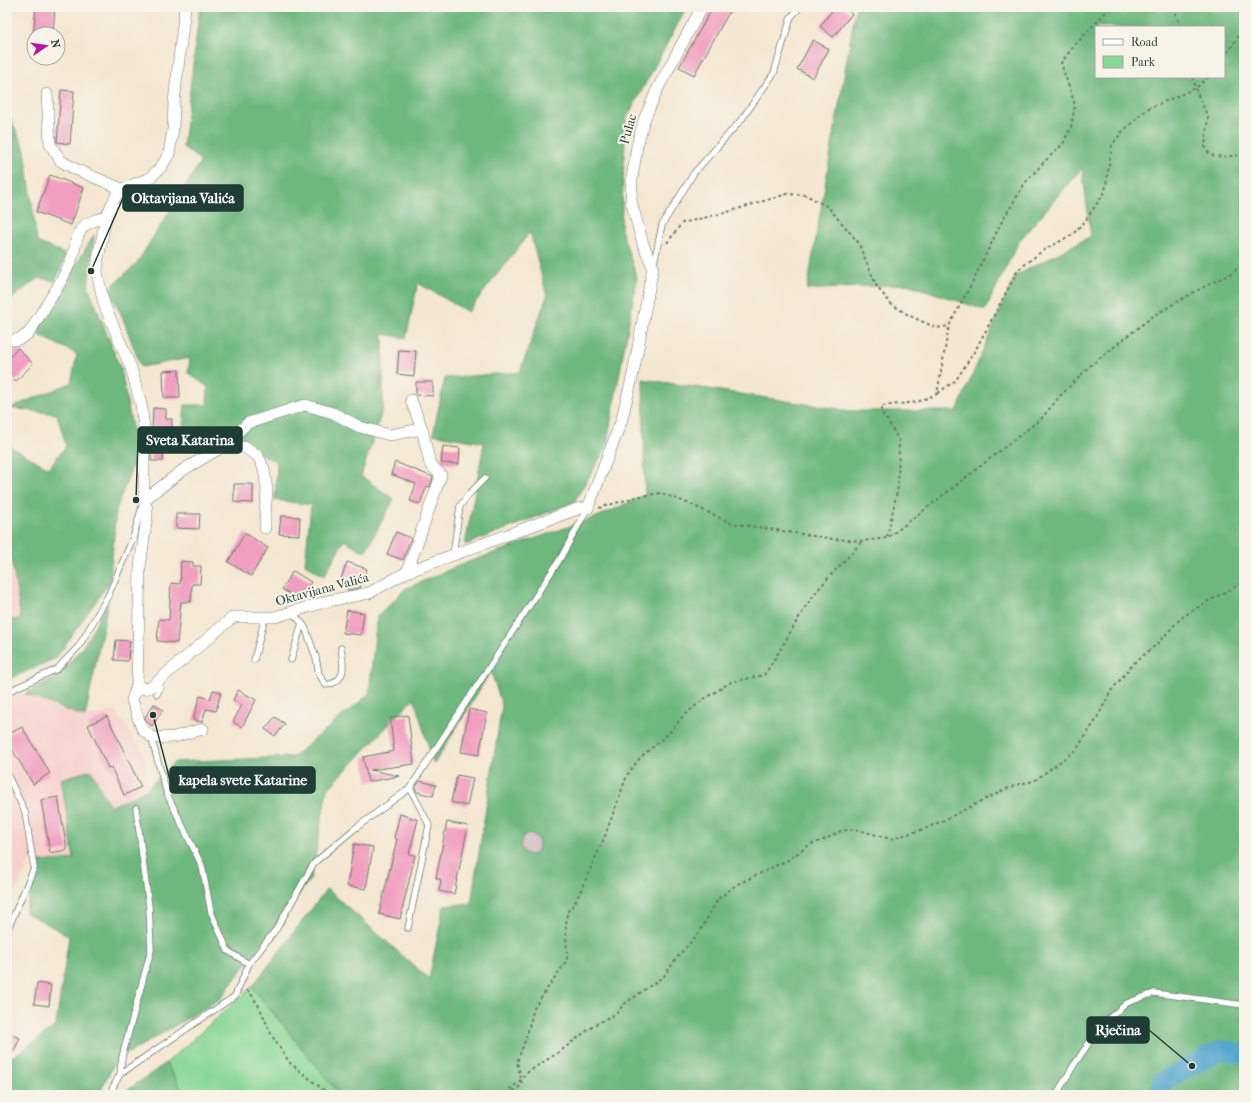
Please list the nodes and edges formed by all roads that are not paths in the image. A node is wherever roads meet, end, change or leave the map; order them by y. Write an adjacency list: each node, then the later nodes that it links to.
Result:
1 (186, 7): 5 (street)
2 (702, 7): 7 (street, Pulac)
3 (800, 7): 7 (lane)
4 (47, 94): 5 (street)
5 (122, 189): 6 (street)
6 (106, 217): 8 (street); 13 (street)
7 (653, 268): 14 (street)
8 (7, 339)
9 (411, 400): 10 (street)
10 (422, 429): 11 (street); 17 (street)
11 (220, 448): 13 (street); 15 (street)
12 (485, 478): 16 (lane)
13 (144, 500): 24 (street); 25 (lane)
14 (588, 508): 16 (street, Oktavijana Valića); 29 (lane)
15 (265, 528)
16 (453, 555): 17 (street, Oktavijana Valića)
17 (407, 572): 18 (street, Oktavijana Valića)
18 (292, 612): 19 (street, Oktavijana Valića); 20 (lane)
19 (265, 617): 22 (lane); 24 (street, Oktavijana Valića)
20 (302, 623): 21 (lane); 23 (lane)
21 (342, 648)
22 (254, 660)
23 (291, 660)
24 (137, 685): 27 (street)
25 (7, 692)
26 (203, 729): 27 (street)
27 (154, 738): 33 (lane)
28 (7, 774): 32 (lane)
29 (410, 788): 31 (lane); 33 (lane)
30 (136, 808): 35 (lane)
31 (408, 928)
32 (7, 931)
33 (249, 964): 35 (lane)
34 (1244, 1005): 37 (lane)
35 (120, 1074): 36 (lane)
36 (109, 1095)
37 (1056, 1095)

